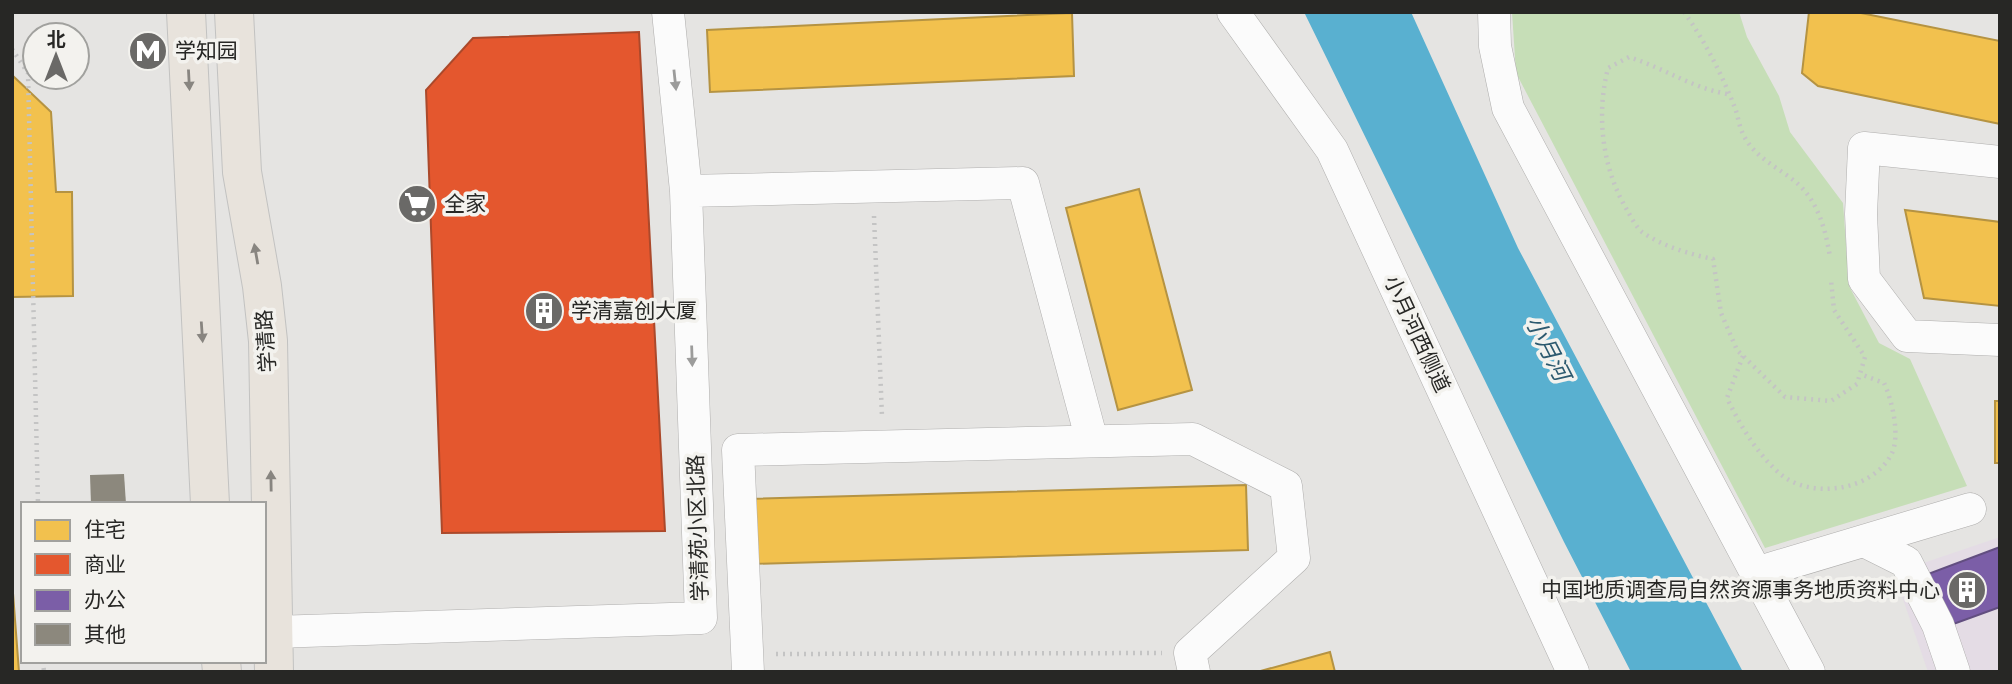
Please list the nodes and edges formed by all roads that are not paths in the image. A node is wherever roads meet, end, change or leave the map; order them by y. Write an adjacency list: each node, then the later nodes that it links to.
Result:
1 (186, 12): 10 (main road, one-way to 10)
2 (234, 12): 14 (main road, 学清路, one-way to 2)
3 (668, 12): 7 (street, 学清苑小区北路, one-way to 7)
4 (1233, 12): 18 (street, 小月河西侧道)
5 (1493, 12): 13 (street)
6 (2000, 162): 8 (street)
7 (686, 191): 9 (street); 14 (street, 学清苑小区北路, one-way to 14)
8 (2000, 340)
9 (1092, 442): 15 (street); 16 (street)
10 (210, 502)
11 (1970, 509): 12 (street)
12 (1864, 541): 13 (street); 20 (street)
13 (1756, 573): 19 (street)
14 (274, 632): 17 (main road, 学清路)
15 (747, 663)
16 (1192, 663)
17 (274, 672)
18 (1573, 672)
19 (1808, 672)
20 (1955, 672)

